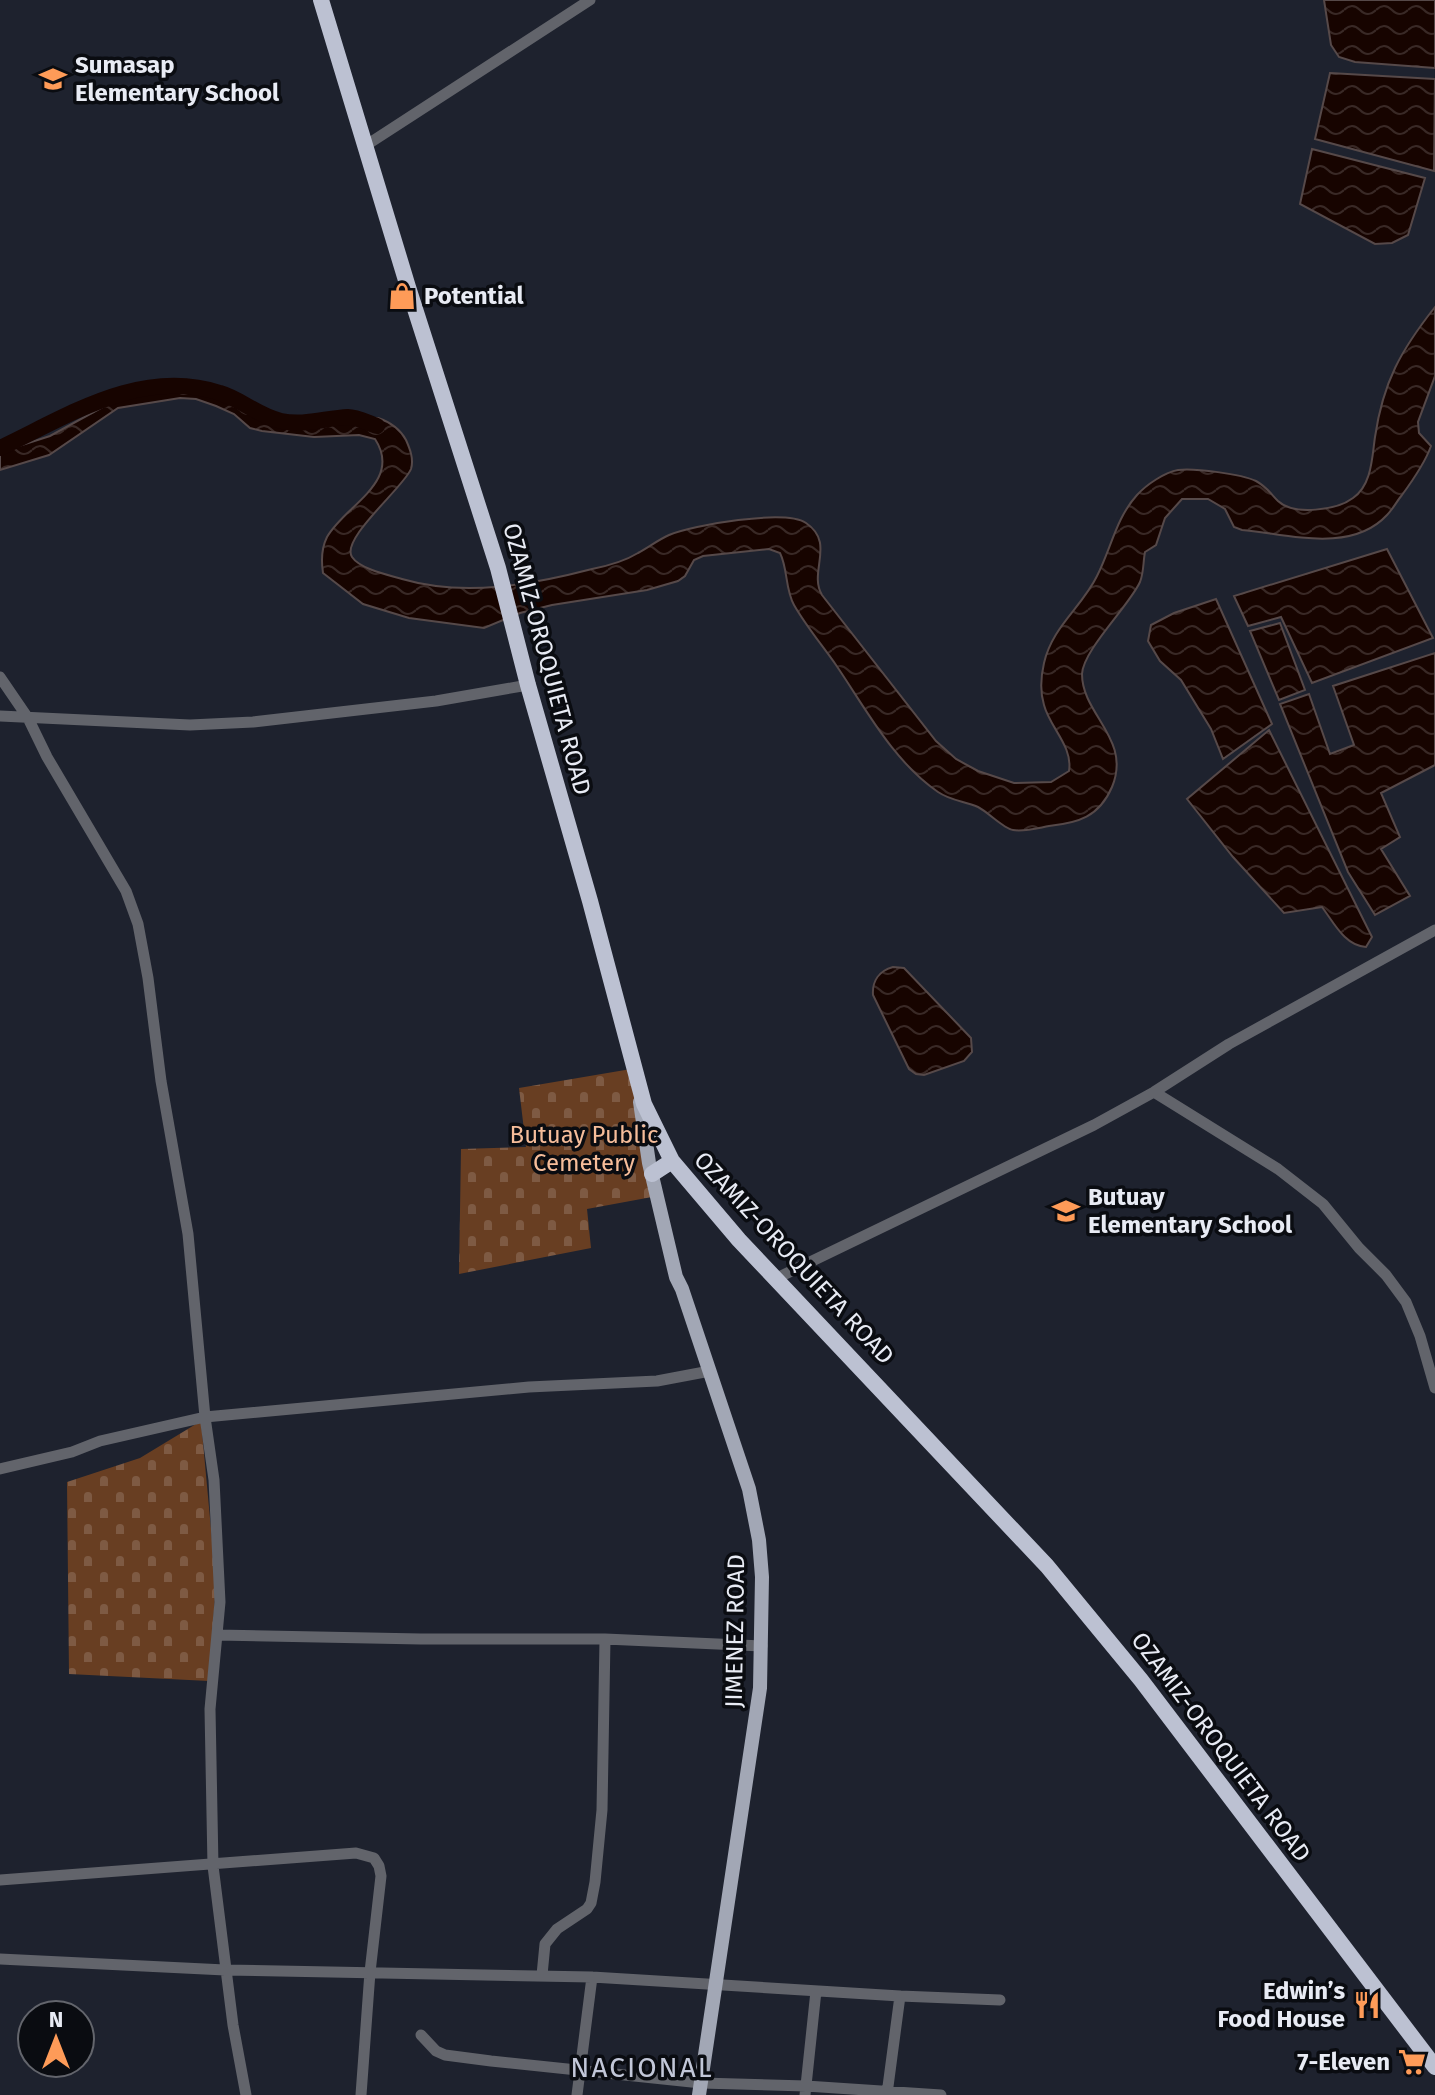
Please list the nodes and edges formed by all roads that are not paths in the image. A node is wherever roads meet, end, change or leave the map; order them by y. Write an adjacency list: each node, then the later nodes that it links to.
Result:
1 (321, 0): 3 (highway, OZAMIZ-OROQUIETA ROAD)
2 (590, 0): 3 (street)
3 (365, 146): 5 (highway, OZAMIZ-OROQUIETA ROAD)
4 (0, 677): 7 (street)
5 (528, 685): 7 (street); 9 (highway, OZAMIZ-OROQUIETA ROAD)
6 (0, 716): 7 (street)
7 (28, 718): 15 (street)
8 (1435, 930): 10 (street)
9 (638, 1085): 11 (main road, JIMENEZ ROAD); 11 (highway, OZAMIZ-OROQUIETA ROAD)
10 (1154, 1092): 12 (street); 14 (street)
11 (661, 1169): 12 (highway, OZAMIZ-OROQUIETA ROAD); 13 (main road, JIMENEZ ROAD)
12 (777, 1278): 32 (highway, OZAMIZ-OROQUIETA ROAD)
13 (710, 1371): 15 (street); 19 (main road, JIMENEZ ROAD)
14 (1435, 1388)
15 (205, 1417): 16 (street); 17 (street)
16 (0, 1469)
17 (217, 1635): 18 (street); 20 (street)
18 (605, 1639): 19 (street); 25 (street)
19 (762, 1646): 27 (main road, JIMENEZ ROAD)
20 (213, 1866): 21 (street); 23 (street); 24 (street)
21 (0, 1880)
22 (0, 1959): 23 (street)
23 (225, 1970): 24 (street); 37 (street)
24 (370, 1972): 25 (street); 38 (street)
25 (542, 1975): 26 (street)
26 (592, 1977): 27 (street); 33 (street)
27 (716, 1984): 28 (street); 34 (main road, JIMENEZ ROAD)
28 (816, 1991): 29 (street); 35 (street)
29 (900, 1996): 30 (street); 36 (street)
30 (1000, 2000)
31 (421, 2035): 33 (street)
32 (1435, 2067)
33 (580, 2070): 34 (street); 39 (street)
34 (700, 2089): 35 (street)
35 (805, 2090): 36 (street)
36 (888, 2093): 40 (street)
37 (246, 2095)
38 (361, 2095)
39 (577, 2095)
40 (941, 2095)

